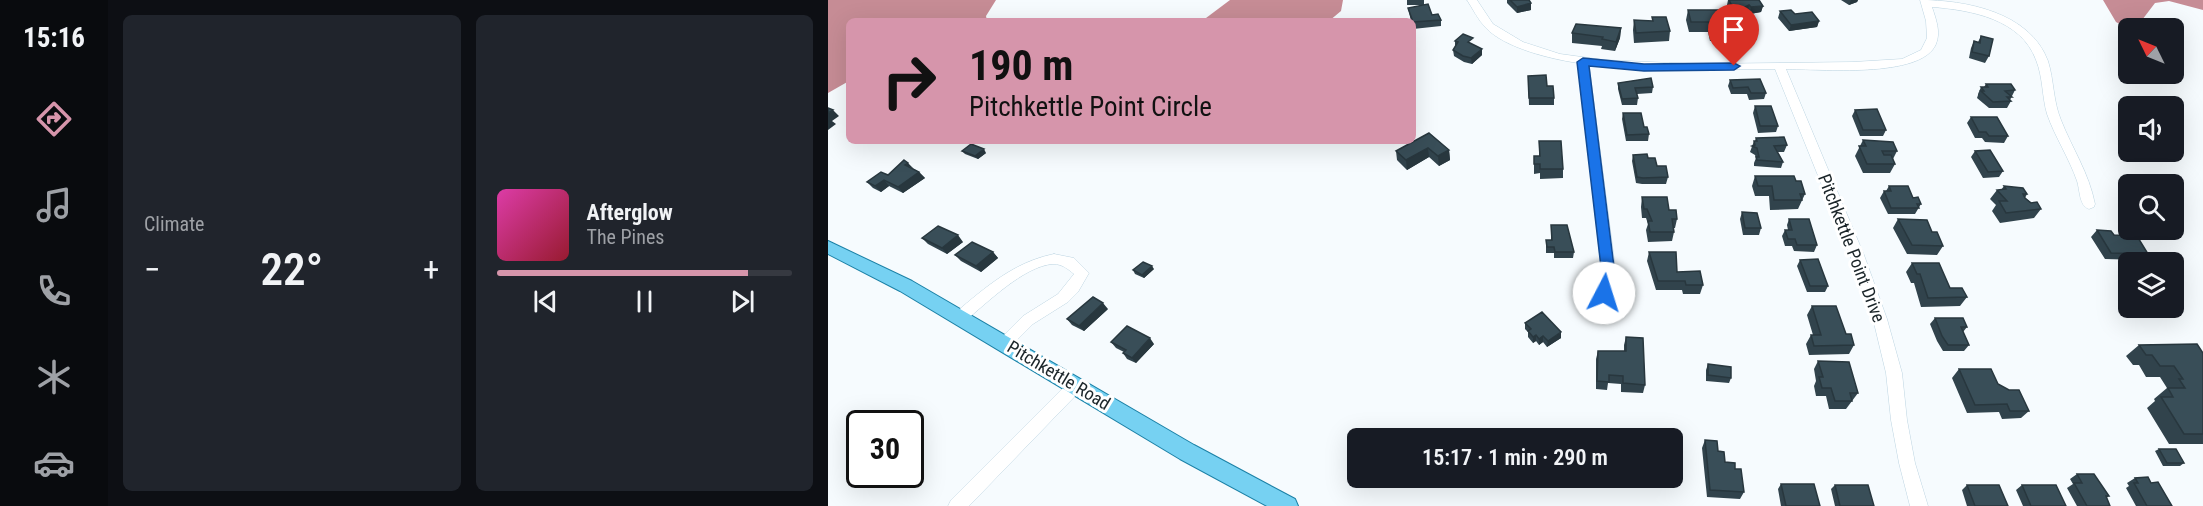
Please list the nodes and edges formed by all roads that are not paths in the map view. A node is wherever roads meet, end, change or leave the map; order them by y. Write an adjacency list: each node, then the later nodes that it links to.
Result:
1 (1472, 0): 3 (street)
2 (1925, 2): 4 (street); 5 (street)
3 (1583, 62): 4 (street); 7 (street)
4 (1779, 66): 13 (street, Pitchkettle Point Drive)
5 (2089, 204)
6 (828, 247): 8 (main road, Pitchkettle Road)
7 (1596, 308)
8 (960, 317): 9 (main road, Pitchkettle Road); 9 (street)
9 (1005, 343): 10 (main road, Pitchkettle Road)
10 (1076, 385): 11 (street); 12 (main road, Pitchkettle Road)
11 (957, 506)
12 (1288, 506)
13 (1919, 506)

